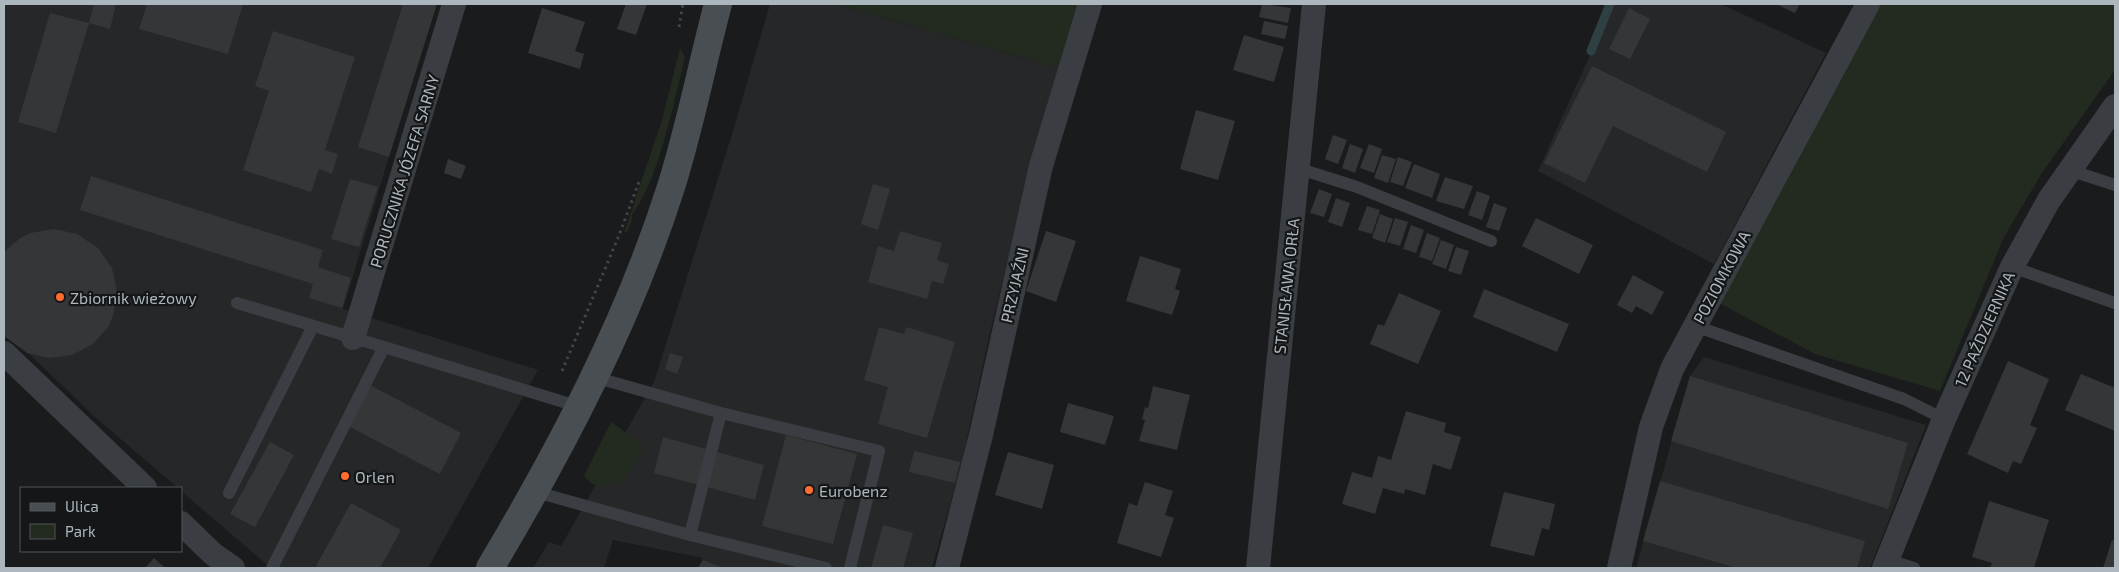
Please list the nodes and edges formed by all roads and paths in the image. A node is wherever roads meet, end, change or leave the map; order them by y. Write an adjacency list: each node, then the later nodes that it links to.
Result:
1 (454, 4): 19 (street, PORUCZNIKA JÓZEFA SARNY)
2 (683, 4): 7 (path)
3 (718, 4): 22 (main road)
4 (1090, 4): 39 (street, PRZYJAŹNI)
5 (1314, 4): 9 (street, STANISŁAWA ORŁA)
6 (1868, 4): 18 (street, POZIOMKOWA)
7 (678, 36)
8 (2115, 106): 10 (street, 12 PAŹDZIERNIKA)
9 (1297, 168): 13 (lane); 33 (street, STANISŁAWA ORŁA)
10 (2069, 170): 12 (lane); 14 (street, 12 PAŹDZIERNIKA)
11 (642, 174): 23 (path)
12 (2115, 185)
13 (1490, 241)
14 (2012, 267): 16 (lane); 26 (street, 12 PAŹDZIERNIKA)
15 (237, 303): 17 (lane)
16 (2115, 303)
17 (313, 326): 19 (lane); 29 (lane)
18 (1696, 326): 26 (lane); 40 (street, POZIOMKOWA)
19 (353, 338): 20 (lane)
20 (384, 347): 23 (lane); 35 (lane)
21 (4, 353): 27 (street)
22 (594, 377): 24 (main road); 25 (lane)
23 (551, 398): 24 (lane)
24 (580, 407): 28 (main road)
25 (721, 414): 31 (lane); 38 (lane)
26 (1944, 419): 32 (street, 12 PAŹDZIERNIKA)
27 (144, 487)
28 (536, 492): 31 (lane); 36 (main road)
29 (229, 494)
30 (182, 524): 34 (street)
31 (690, 535): 37 (lane)
32 (1886, 564): 41 (lane)
33 (1252, 566)
34 (233, 568)
35 (272, 568)
36 (490, 568)
37 (826, 568)
38 (850, 568)
39 (947, 568)
40 (1619, 568)
41 (1914, 568)

